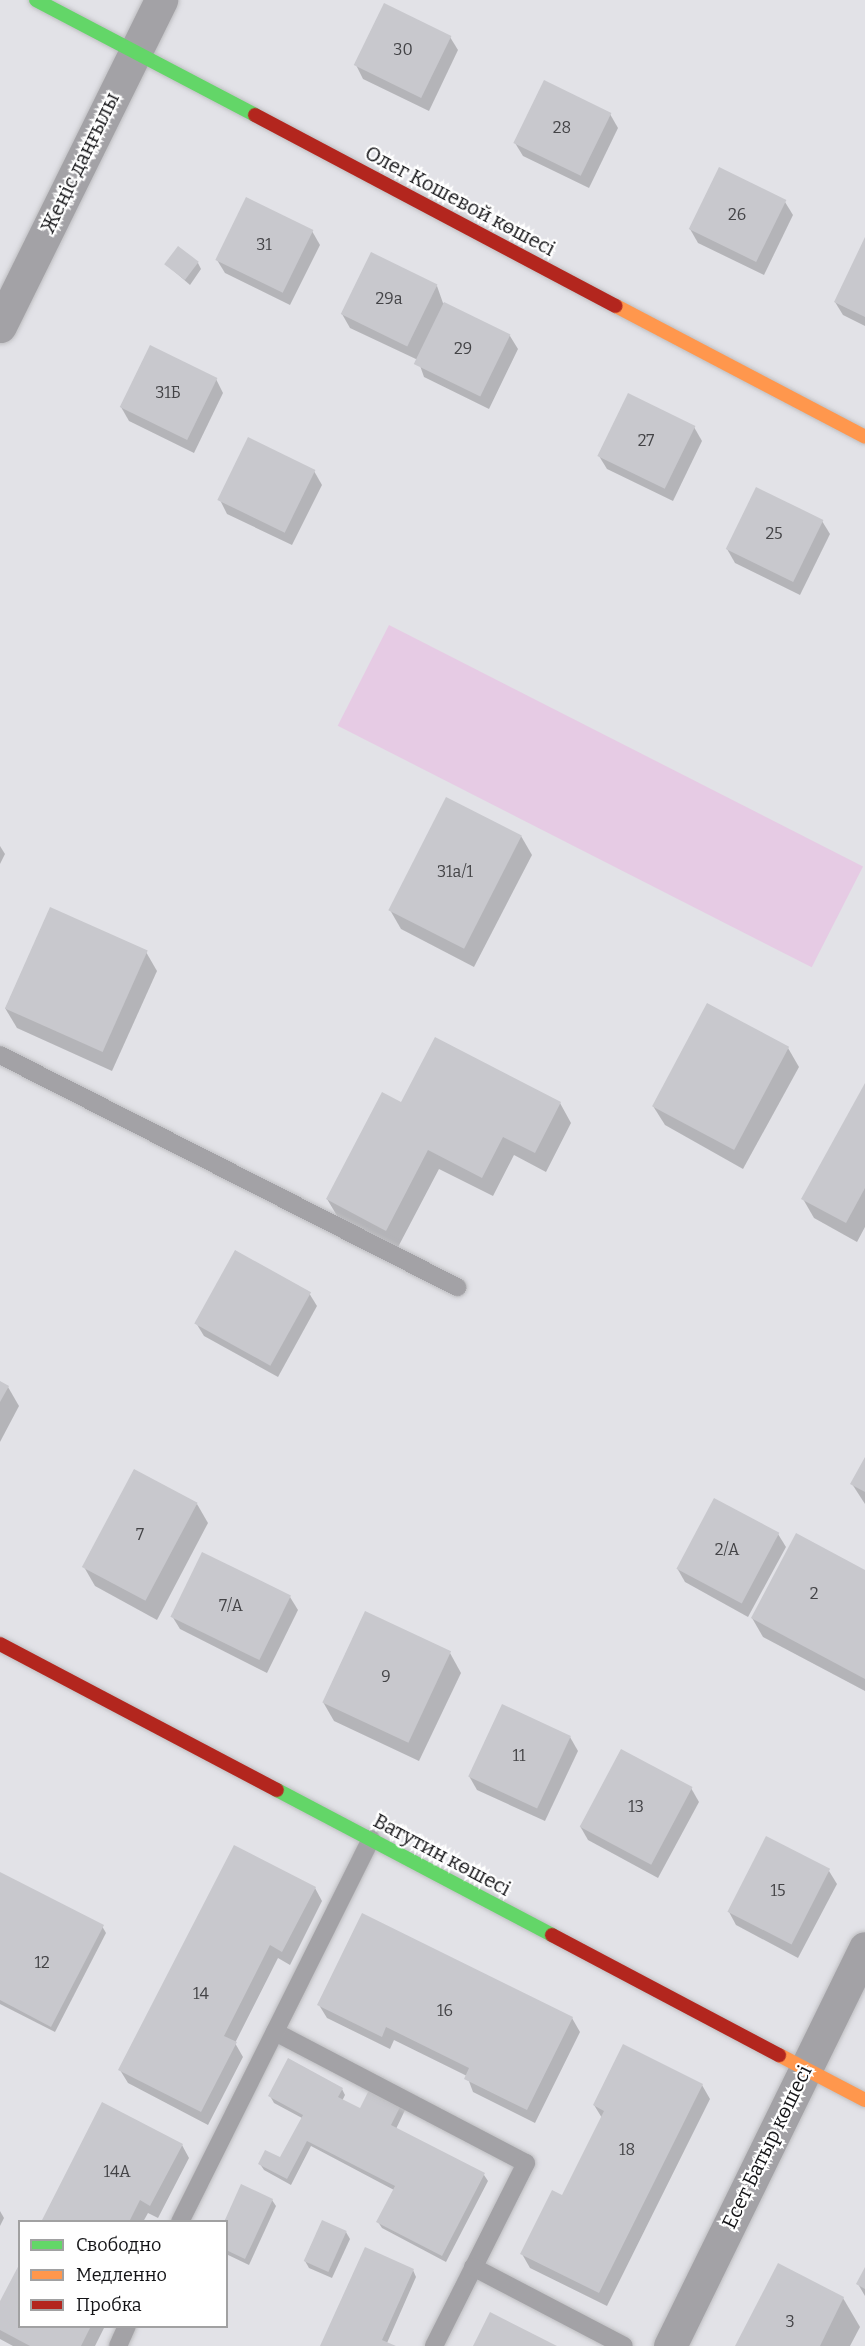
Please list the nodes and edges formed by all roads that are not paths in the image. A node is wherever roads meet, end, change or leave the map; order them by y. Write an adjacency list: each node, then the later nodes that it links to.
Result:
1 (36, 0): 3 (street, Олег Кошевой көшесі)
2 (161, 0): 3 (street, Жеңіс даңғылы)
3 (135, 52): 4 (street, Жеңіс даңғылы); 5 (street, Олег Кошевой көшесі)
4 (0, 326)
5 (865, 437)
6 (0, 1055): 7 (lane)
7 (457, 1287)
8 (0, 1644): 9 (street, Ватутин көшесі)
9 (371, 1839): 11 (lane); 12 (street, Ватутин көшесі)
10 (865, 1948): 12 (street, Есет Батыр көшесі)
11 (275, 2032): 14 (lane); 15 (lane)
12 (806, 2068): 13 (street, Ватутин көшесі); 20 (street, Есет Батыр көшесі)
13 (865, 2100)
14 (181, 2220)
15 (473, 2267): 18 (lane); 19 (lane)
16 (127, 2328): 17 (lane)
17 (118, 2346)
18 (434, 2346)
19 (624, 2346)
20 (670, 2346)

